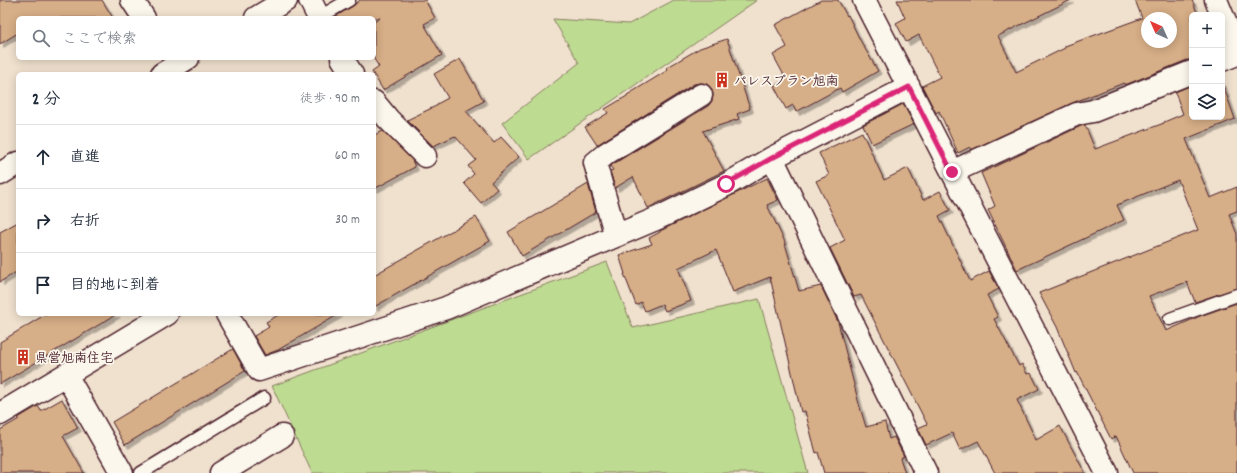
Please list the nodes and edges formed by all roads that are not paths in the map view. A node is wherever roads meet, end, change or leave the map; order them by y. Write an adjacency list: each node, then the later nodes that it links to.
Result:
1 (132, 0): 7 (street)
2 (286, 0): 8 (street)
3 (310, 0): 9 (street)
4 (349, 0): 10 (lane)
5 (864, 0): 17 (street)
6 (1216, 0): 11 (street)
7 (143, 16)
8 (259, 16)
9 (318, 16)
10 (322, 16)
11 (1237, 51)
12 (1237, 54): 13 (street)
13 (1225, 59)
14 (343, 60): 15 (street)
15 (351, 72)
16 (1189, 73): 23 (street)
17 (909, 87): 21 (street); 23 (street)
18 (701, 96): 25 (street)
19 (376, 104): 20 (street)
20 (425, 156)
21 (772, 158): 25 (street); 37 (street)
22 (16, 164): 24 (street)
23 (952, 172): 38 (street)
24 (0, 174)
25 (616, 236): 28 (street)
26 (1237, 295): 29 (lane)
27 (164, 316): 30 (street)
28 (228, 316)
29 (1170, 319)
30 (66, 375): 32 (street); 34 (street)
31 (264, 398): 35 (lane)
32 (0, 414)
33 (282, 436): 36 (street)
34 (122, 473)
35 (141, 473)
36 (221, 473)
37 (926, 473)
38 (1107, 473)

